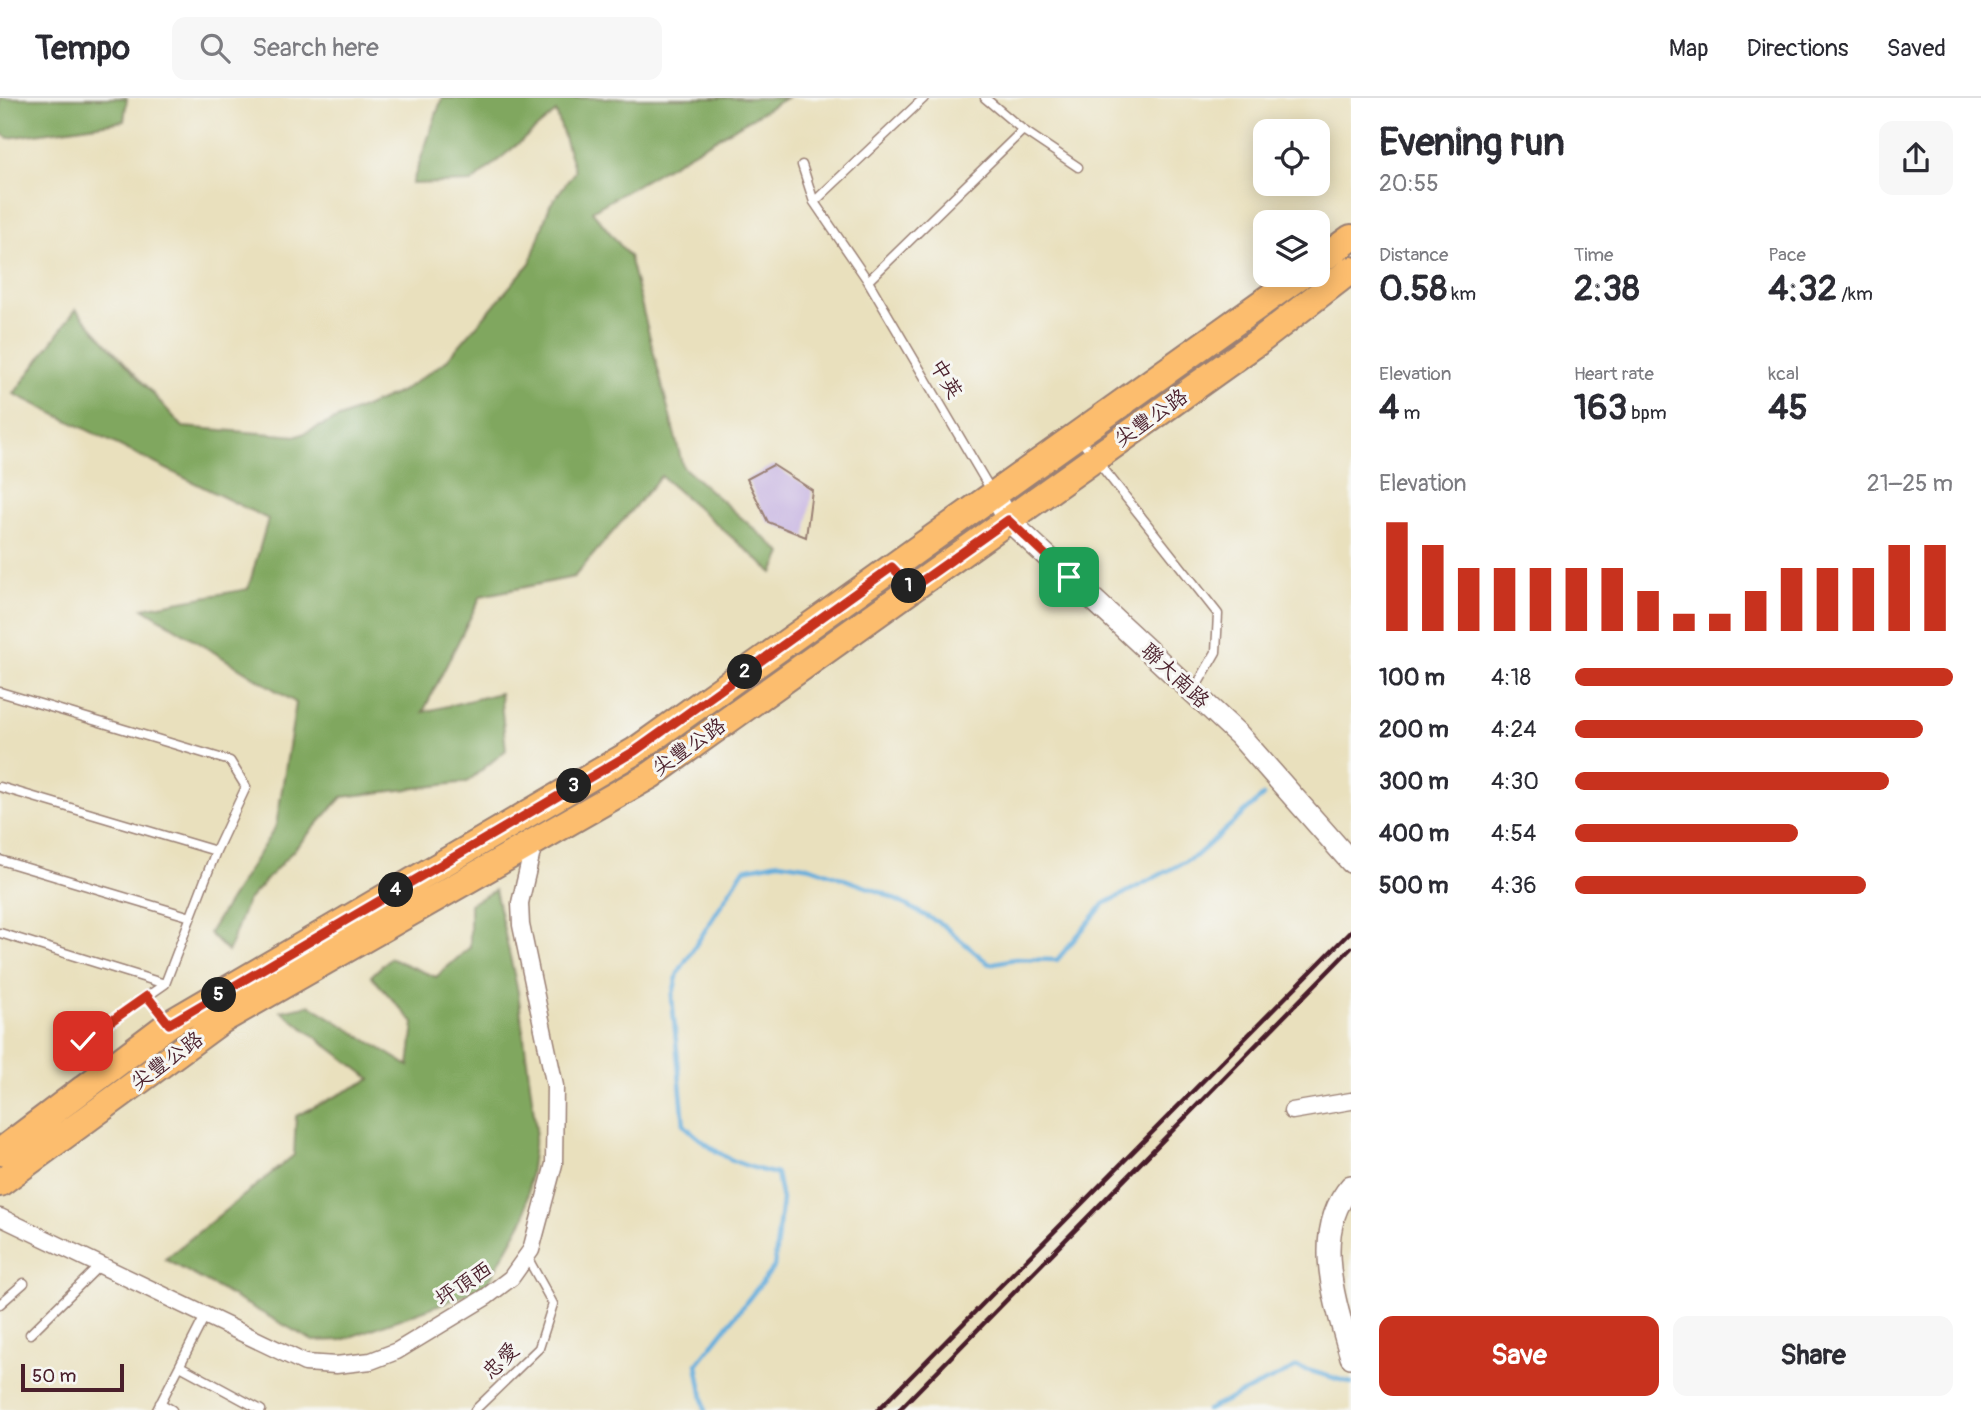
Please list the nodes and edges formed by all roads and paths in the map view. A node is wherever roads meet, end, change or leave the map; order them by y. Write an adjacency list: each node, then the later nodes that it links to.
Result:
1 (924, 98): 6 (lane)
2 (985, 98): 3 (lane)
3 (1023, 130): 5 (lane); 10 (lane)
4 (802, 165): 6 (lane, 中英)
5 (1077, 167)
6 (814, 202): 10 (lane, 中英)
7 (1351, 238): 8 (main road)
8 (1330, 253)
9 (1351, 270): 13 (main road, 尖豐公路)
10 (868, 281): 14 (lane, 中英)
11 (1284, 287): 12 (main road, 尖豐公路)
12 (1077, 436): 13 (lane); 14 (main road, 尖豐公路)
13 (1096, 457): 15 (main road, 尖豐公路); 18 (lane)
14 (994, 495): 15 (street, 聯大南路); 16 (main road, 尖豐公路)
15 (1008, 520): 16 (main road, 尖豐公路); 18 (street, 聯大南路)
16 (902, 578): 20 (main road, 尖豐公路); 21 (main road, 尖豐公路)
17 (0, 692): 22 (lane)
18 (1192, 692): 24 (street, 聯大南路)
19 (0, 787): 22 (lane)
20 (521, 816): 21 (street); 29 (main road, 尖豐公路)
21 (536, 841): 34 (main road, 尖豐公路); 37 (street, 坪頂西)
22 (216, 851): 25 (lane)
23 (0, 860): 25 (lane)
24 (1351, 862)
25 (191, 917): 27 (lane)
26 (0, 933): 27 (lane)
27 (165, 984): 28 (lane)
28 (147, 996): 29 (lane); 30 (lane)
29 (169, 1024): 33 (main road, 尖豐公路)
30 (83, 1041)
31 (1351, 1101): 32 (street)
32 (1292, 1111)
33 (0, 1152)
34 (0, 1183)
35 (1351, 1186): 43 (street)
36 (0, 1217): 38 (street, 坪頂西)
37 (527, 1257): 41 (street, 坪頂西); 48 (lane, 忠愛)
38 (100, 1265): 41 (street, 坪頂西); 42 (lane)
39 (24, 1283): 40 (lane)
40 (0, 1304)
41 (205, 1316): 44 (lane)
42 (30, 1334)
43 (1351, 1357)
44 (180, 1366): 45 (lane); 47 (lane)
45 (159, 1407): 46 (lane)
46 (172, 1410)
47 (261, 1410)
48 (475, 1410)

